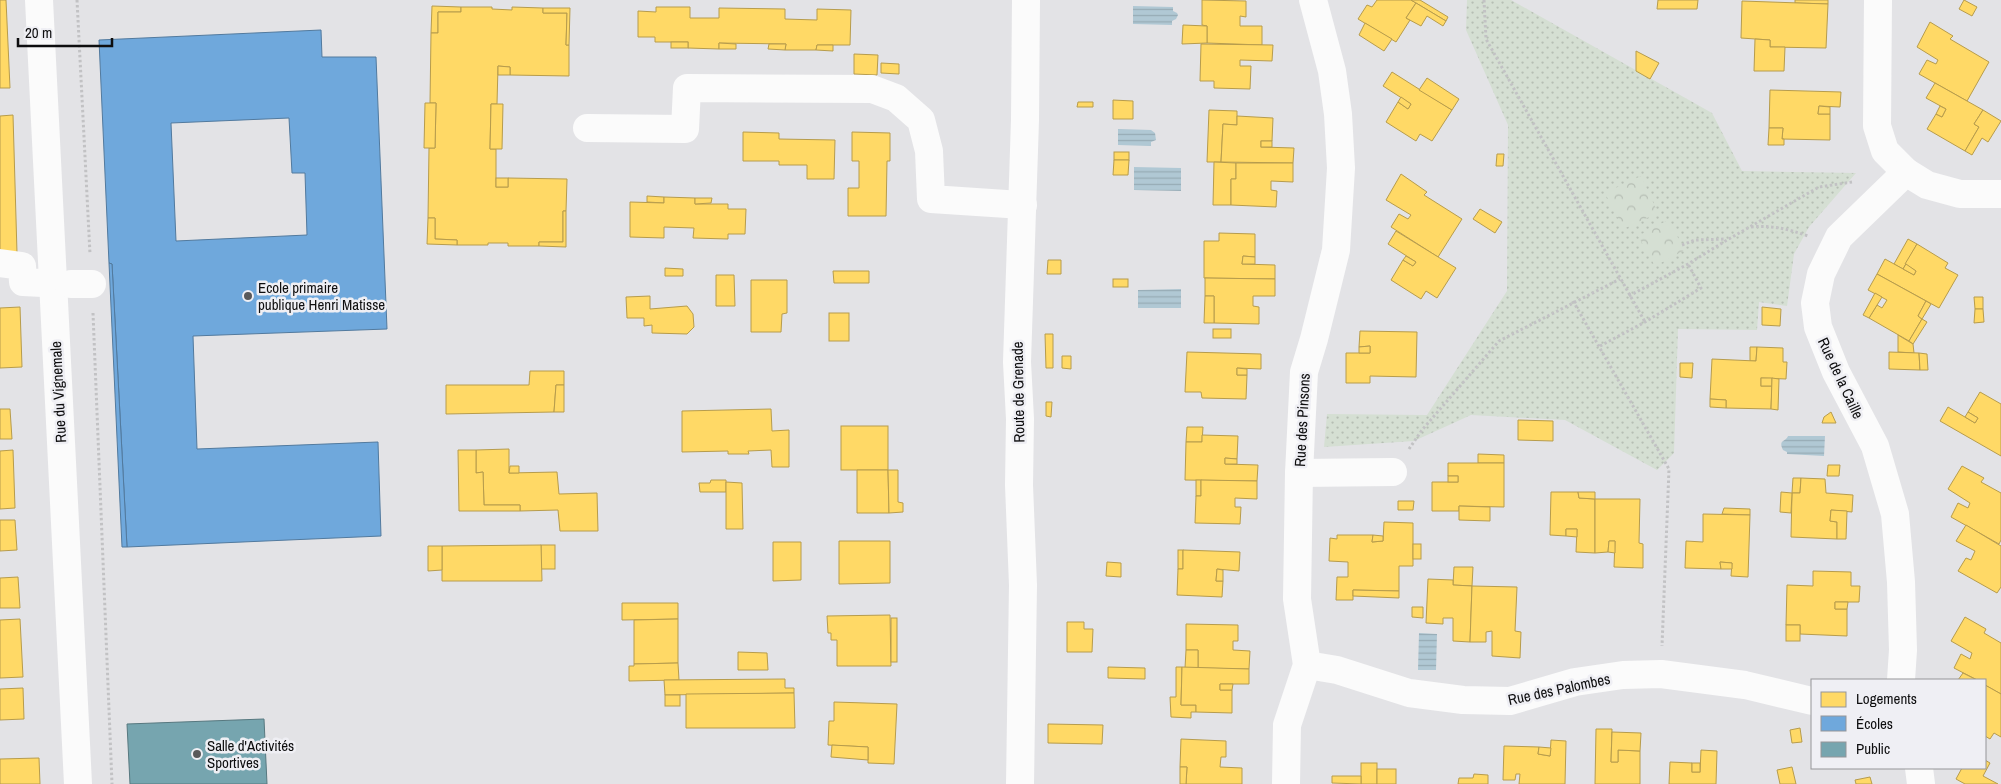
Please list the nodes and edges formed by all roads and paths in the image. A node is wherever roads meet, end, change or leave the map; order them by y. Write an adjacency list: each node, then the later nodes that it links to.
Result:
1 (39, 0): 31 (street, Rue du Vignemale)
2 (77, 0): 32 (path)
3 (1026, 0): 11 (street, Route de Grenade)
4 (1313, 0): 25 (street, Rue des Pinsons)
5 (1484, 0): 18 (path)
6 (1878, 0): 8 (street)
7 (587, 128): 11 (street)
8 (1906, 172): 10 (street); 28 (street, Rue de la Caille)
9 (1861, 180): 12 (path)
10 (2001, 194)
11 (1022, 205): 33 (street, Route de Grenade)
12 (1748, 227): 13 (path); 14 (path)
13 (1807, 236)
14 (1727, 240): 15 (path); 17 (path)
15 (1682, 245)
16 (0, 262): 19 (street)
17 (1688, 264): 20 (path); 22 (path)
18 (1620, 279): 20 (path); 21 (path)
19 (43, 283)
20 (1629, 296): 22 (path)
21 (1573, 301): 23 (path); 24 (path)
22 (1645, 322): 23 (path)
23 (1600, 346): 27 (path)
24 (1393, 472): 25 (street)
25 (1299, 473): 26 (street, Rue des Pinsons)
26 (1307, 664): 27 (street, Rue des Palombes); 34 (street, Rue des Pinsons)
27 (1662, 674): 29 (street, Rue des Palombes)
28 (1901, 679)
29 (1811, 701)
30 (1919, 769): 35 (street)
31 (78, 784)
32 (112, 784)
33 (1020, 784)
34 (1286, 784)
35 (1922, 784)

